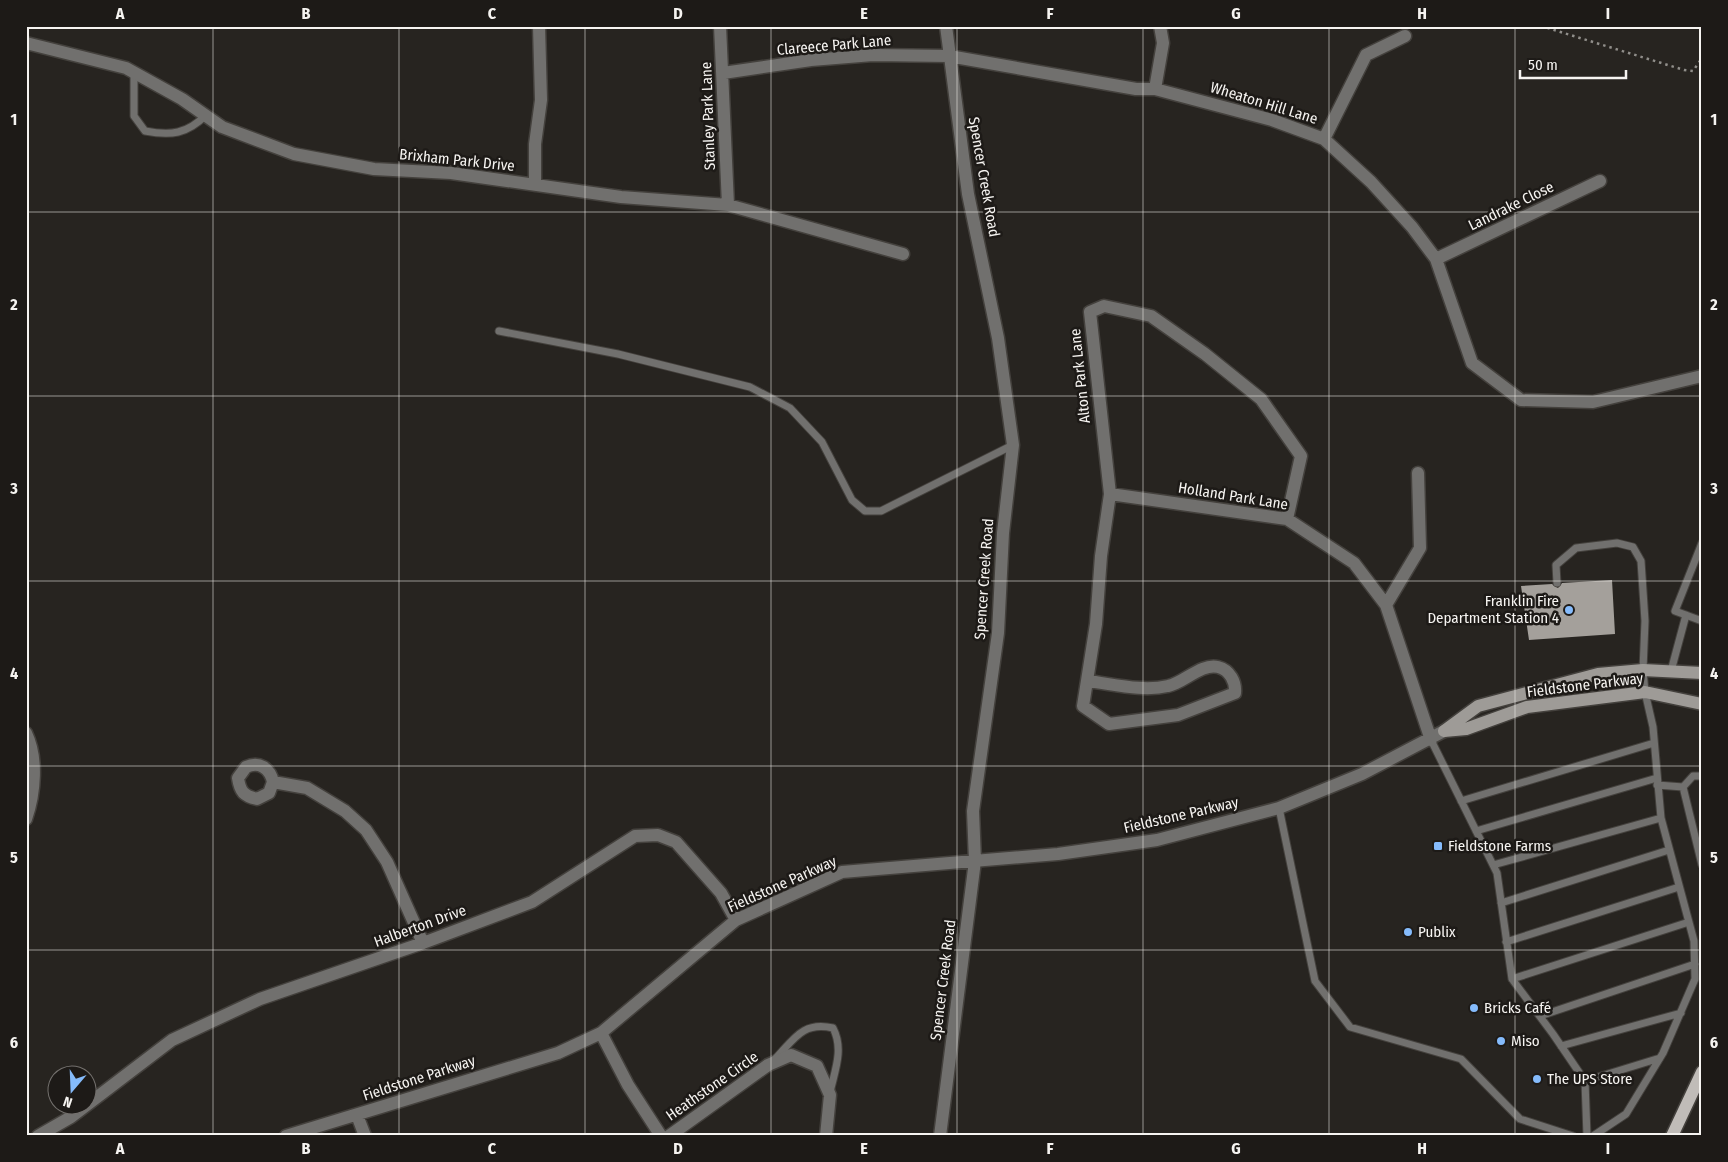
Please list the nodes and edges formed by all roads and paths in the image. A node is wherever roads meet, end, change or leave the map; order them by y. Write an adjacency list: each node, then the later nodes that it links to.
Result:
1 (539, 26): 16 (street)
2 (720, 26): 11 (street, Stanley Park Lane)
3 (946, 26): 8 (street, Spencer Creek Road)
4 (1160, 26): 12 (street)
5 (1541, 26): 9 (path)
6 (1405, 36): 14 (street)
7 (26, 43): 10 (street, Brixham Park Drive)
8 (949, 56): 11 (street, Clareece Park Lane); 12 (street, Wheaton Hill Lane); 22 (street, Spencer Creek Road)
9 (1702, 58)
10 (134, 72): 13 (street, Brixham Park Drive); 13 (lane)
11 (723, 72): 17 (street, Stanley Park Lane)
12 (1156, 89): 14 (street, Wheaton Hill Lane)
13 (206, 116): 16 (street, Brixham Park Drive)
14 (1324, 139): 19 (street, Wheaton Hill Lane)
15 (1600, 181): 19 (street, Landrake Close)
16 (535, 185): 17 (street, Brixham Park Drive)
17 (728, 205): 18 (street, Brixham Park Drive)
18 (903, 254)
19 (1436, 260): 21 (street, Wheaton Hill Lane)
20 (499, 331): 22 (lane)
21 (1702, 376)
22 (1013, 445): 51 (street, Spencer Creek Road)
23 (1418, 473): 28 (street)
24 (1110, 494): 25 (street, Holland Park Lane); 25 (street, Alton Park Lane); 34 (street, Alton Park Lane)
25 (1287, 519): 28 (street, Holland Park Lane)
26 (1702, 543): 29 (lane)
27 (1557, 583): 31 (lane)
28 (1386, 605): 39 (street, Holland Park Lane)
29 (1686, 615): 30 (lane); 32 (lane)
30 (1702, 621)
31 (1643, 670): 32 (street, Fieldstone Parkway); 35 (lane); 37 (street, Fieldstone Parkway)
32 (1671, 671): 33 (street, Fieldstone Parkway)
33 (1702, 673)
34 (1087, 681): 34 (street, Alton Park Lane)
35 (1645, 692): 36 (street, Fieldstone Parkway); 37 (street, Fieldstone Parkway); 40 (lane)
36 (1702, 704)
37 (1444, 731): 39 (street, Fieldstone Parkway)
38 (26, 733): 48 (street)
39 (1431, 740): 45 (lane); 46 (street, Fieldstone Parkway)
40 (1654, 742): 43 (lane); 45 (lane)
41 (1702, 776): 44 (lane)
42 (273, 782): 59 (street)
43 (1657, 782): 44 (lane); 47 (lane); 49 (lane)
44 (1683, 787): 53 (lane)
45 (1461, 801): 49 (lane)
46 (1279, 808): 51 (street, Fieldstone Parkway); 80 (lane)
47 (1660, 818): 50 (lane); 52 (lane)
48 (26, 819)
49 (1476, 831): 52 (lane)
50 (1669, 850): 54 (lane); 55 (lane)
51 (975, 861): 56 (street, Fieldstone Parkway); 79 (street, Spencer Creek Road)
52 (1493, 865): 55 (lane)
53 (1702, 865)
54 (1679, 887): 57 (lane); 58 (lane)
55 (1501, 903): 58 (lane)
56 (736, 920): 59 (street, Halberton Drive); 64 (street, Fieldstone Parkway)
57 (1689, 922): 60 (lane); 61 (lane)
58 (1506, 942): 61 (lane)
59 (423, 943): 72 (street, Halberton Drive)
60 (1695, 964): 62 (lane); 63 (lane)
61 (1512, 979): 63 (lane)
62 (1680, 1012): 65 (lane); 66 (lane)
63 (1540, 1016): 65 (lane)
64 (601, 1033): 71 (street, Fieldstone Parkway); 76 (street, Heathstone Circle)
65 (1561, 1046): 69 (lane)
66 (1660, 1058): 69 (lane); 82 (lane)
67 (768, 1065): 70 (street, Heathstone Circle); 70 (lane); 77 (street, Heathstone Circle)
68 (1702, 1072): 83 (main road)
69 (1585, 1081): 81 (lane)
70 (830, 1095): 78 (street, Heathstone Circle)
71 (357, 1115): 74 (street, Fieldstone Parkway); 75 (street)
72 (53, 1132): 73 (street, Halberton Drive)
73 (38, 1136)
74 (286, 1136)
75 (365, 1136)
76 (661, 1136)
77 (669, 1136)
78 (826, 1136)
79 (940, 1136)
80 (1573, 1136)
81 (1587, 1136)
82 (1593, 1136)
83 (1672, 1136)

